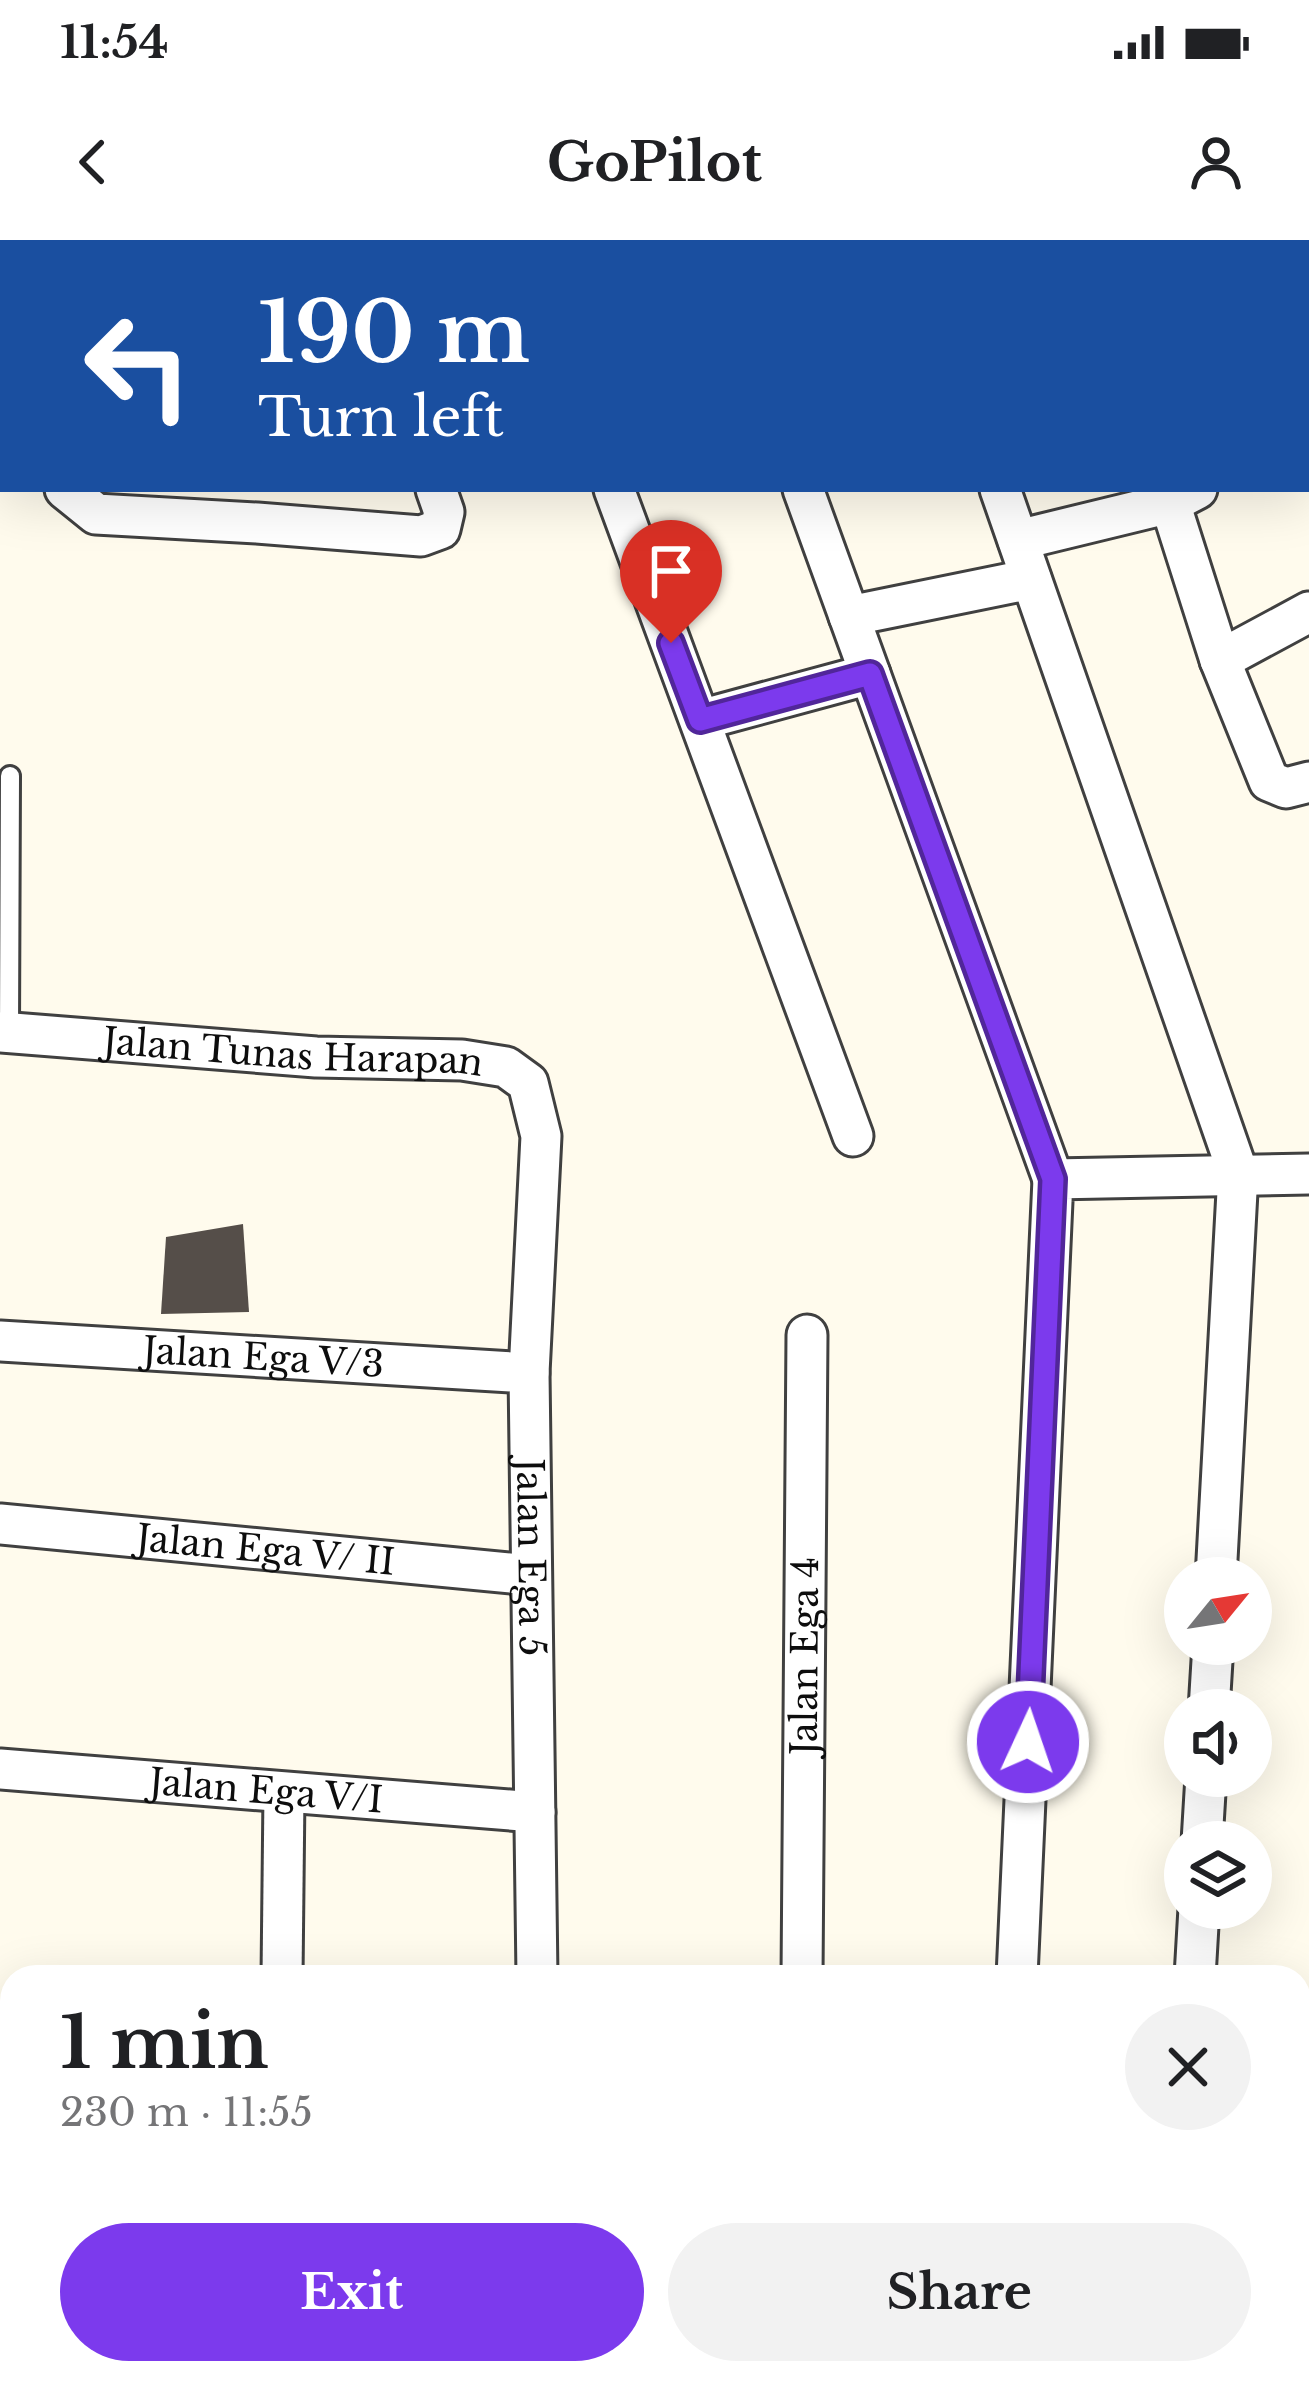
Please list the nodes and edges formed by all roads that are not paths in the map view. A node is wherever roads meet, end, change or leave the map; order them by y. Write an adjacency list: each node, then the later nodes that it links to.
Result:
1 (69, 492): 7 (street)
2 (437, 492): 7 (street)
3 (615, 492): 14 (street)
4 (803, 492): 11 (street)
5 (1001, 492): 8 (street)
6 (1184, 496): 8 (street); 12 (street)
7 (251, 506)
8 (1018, 539): 9 (street)
9 (1031, 580): 11 (street); 20 (street)
10 (1309, 612): 12 (street)
11 (849, 616): 13 (street)
12 (1220, 659): 16 (street)
13 (870, 674): 14 (street); 22 (street)
14 (700, 720): 19 (street)
15 (10, 776): 17 (lane)
16 (1309, 782)
17 (5, 1033): 18 (street, Jalan Tunas Harapan)
18 (541, 1136): 25 (street, Jalan Ega 5)
19 (853, 1136)
20 (1238, 1173): 21 (street); 22 (street); 27 (street)
21 (1309, 1174)
22 (1053, 1179): 36 (street)
23 (807, 1335): 35 (street, Jalan Ega 4)
24 (0, 1341): 25 (street, Jalan Ega V/3)
25 (530, 1373): 28 (street, Jalan Ega 5)
26 (0, 1524): 28 (street, Jalan Ega V/ II)
27 (1217, 1557)
28 (531, 1574): 31 (street, Jalan Ega 5)
29 (0, 1769): 30 (street, Jalan Ega V/I)
30 (284, 1793): 31 (street, Jalan Ega V/I); 33 (street)
31 (535, 1812): 34 (street, Jalan Ega 5)
32 (1198, 1929): 37 (street)
33 (282, 1965)
34 (537, 1965)
35 (802, 1965)
36 (1018, 1965)
37 (1196, 1965)

